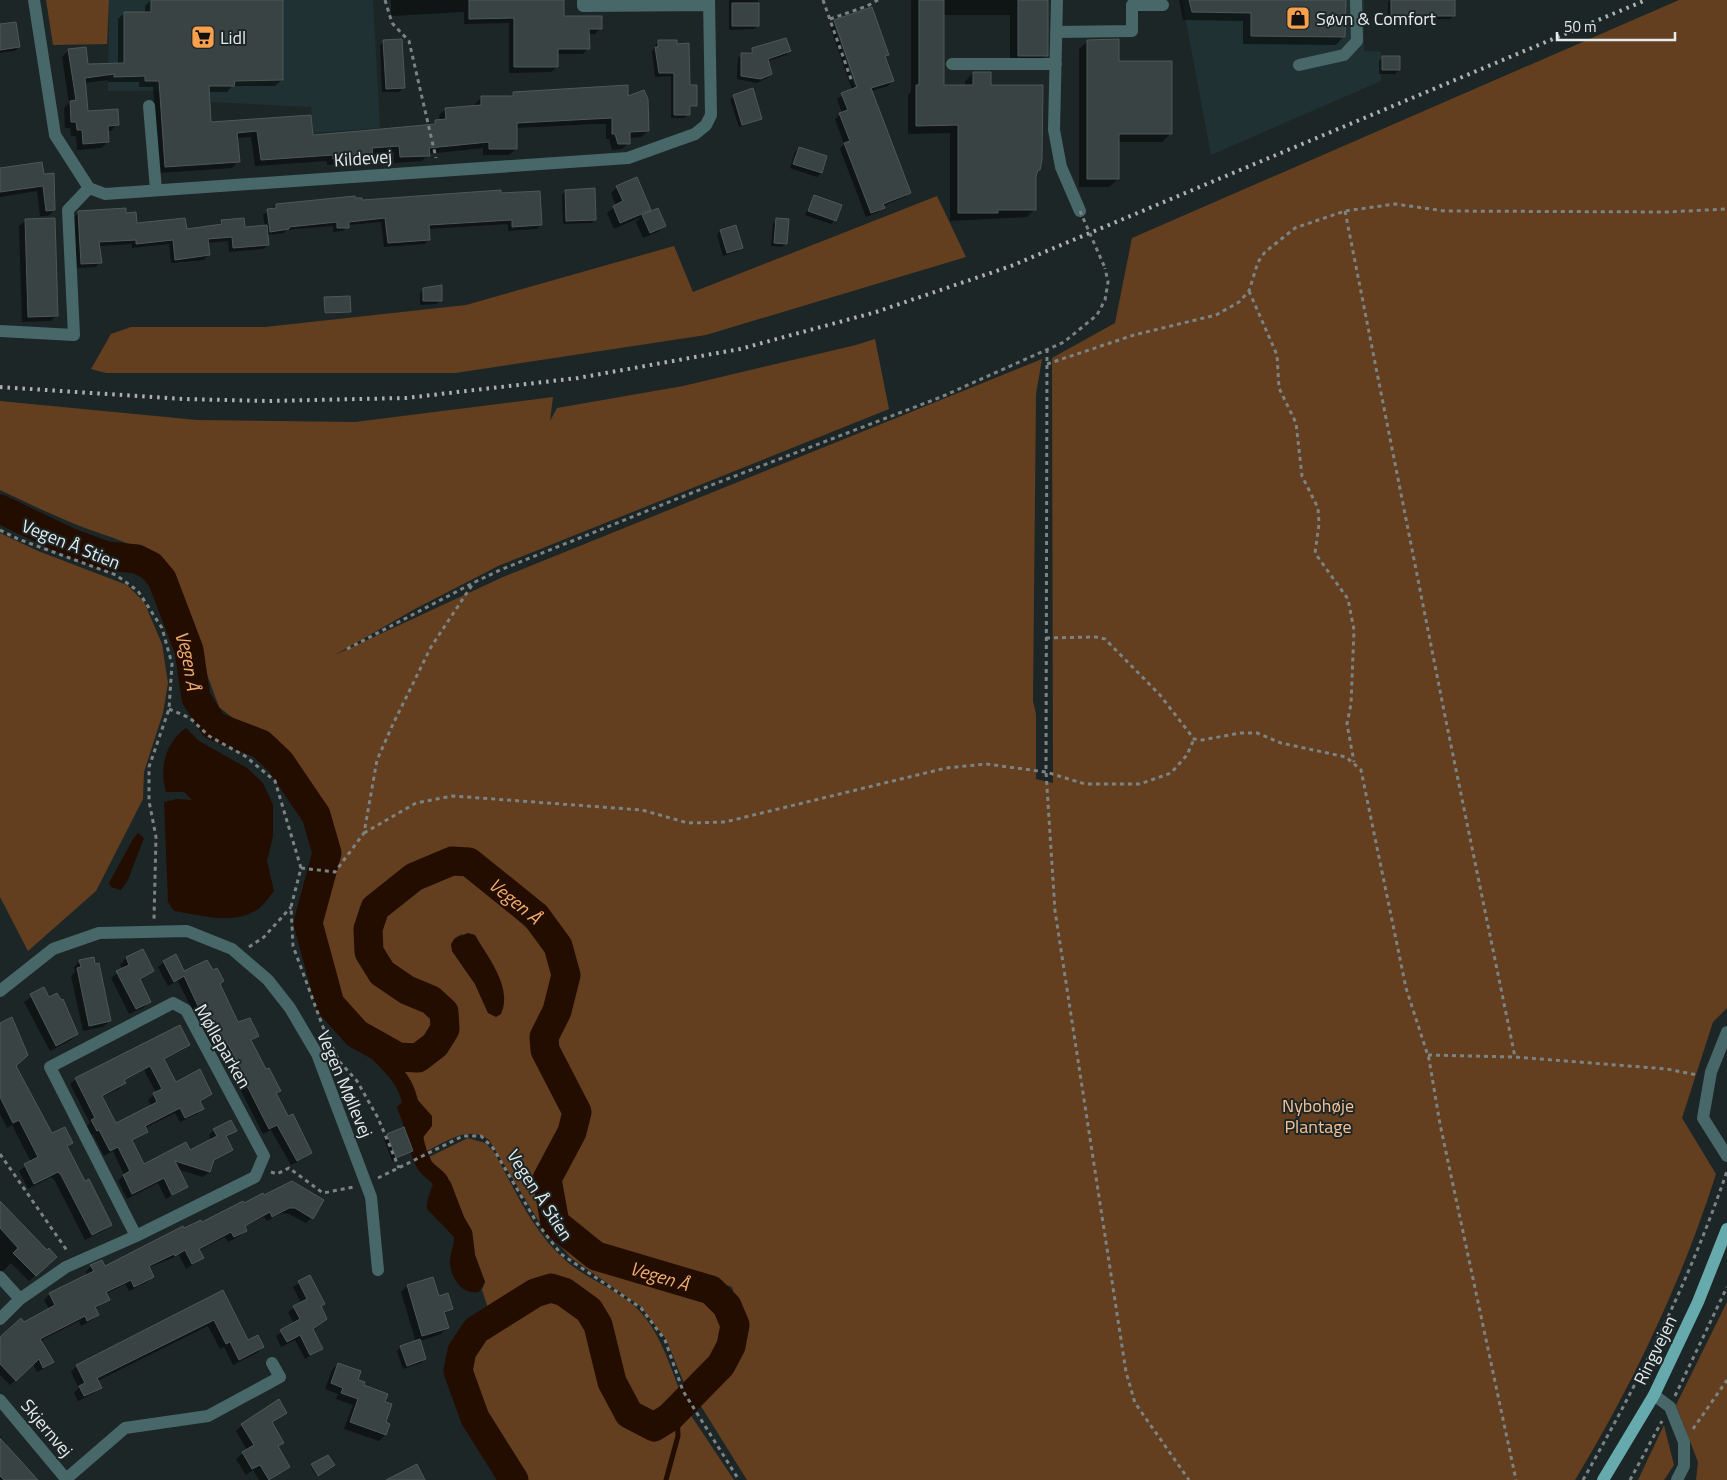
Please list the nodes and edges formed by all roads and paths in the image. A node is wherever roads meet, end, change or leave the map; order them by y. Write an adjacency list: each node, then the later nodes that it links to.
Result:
1 (34, 0): 18 (street)
2 (385, 0): 17 (path)
3 (583, 0): 8 (street)
4 (823, 0): 10 (path)
5 (878, 0): 10 (path)
6 (1057, 0): 11 (street)
7 (1356, 0): 14 (street)
8 (709, 3): 17 (street, Kildevej)
9 (1163, 5): 11 (street)
10 (829, 19): 15 (path)
11 (1056, 32): 13 (street)
12 (952, 64): 13 (street)
13 (1056, 64): 21 (street)
14 (1300, 65)
15 (852, 82)
16 (149, 106): 19 (street)
17 (439, 171): 19 (street, Kildevej)
18 (89, 188): 19 (street, Kildevej); 24 (street)
19 (156, 190)
20 (1727, 209): 22 (path)
21 (1080, 211): 25 (path, bridge)
22 (1345, 211): 23 (path); 43 (path)
23 (1249, 291): 26 (path); 33 (path)
24 (0, 331)
25 (1047, 350): 26 (path); 28 (path)
26 (1047, 364): 29 (path)
27 (0, 530): 31 (path, Vegen Å Stien)
28 (475, 582): 30 (path); 35 (path)
29 (1046, 638): 32 (path); 34 (path)
30 (347, 649)
31 (169, 709): 36 (path); 38 (path, Vegen Å Stien)
32 (1194, 739): 33 (path); 34 (path)
33 (1354, 763): 42 (path)
34 (1046, 772): 35 (path); 67 (path)
35 (364, 834): 36 (path)
36 (301, 868): 37 (path)
37 (291, 907): 39 (path); 48 (path)
38 (153, 930): 39 (street, Vegen Møllevej); 40 (street, Vegen Møllevej)
39 (238, 954): 50 (street, Vegen Møllevej)
40 (0, 991)
41 (1727, 1032): 44 (street)
42 (1428, 1056): 43 (path); 68 (path)
43 (1515, 1057): 44 (path)
44 (1710, 1078): 46 (street)
45 (0, 1154): 53 (path)
46 (1727, 1156)
47 (259, 1168): 50 (path, Vegen Å Stien); 52 (street); 52 (street, Mølleparken)
48 (399, 1168): 50 (path, Vegen Å Stien); 66 (path, Vegen Å Stien)
49 (1727, 1171): 69 (path)
50 (367, 1184): 54 (street, Vegen Møllevej)
51 (1727, 1229): 61 (main road, Ringvejen)
52 (136, 1236): 53 (street)
53 (76, 1263): 57 (street)
54 (378, 1270)
55 (0, 1277): 57 (street)
56 (1727, 1287): 63 (path)
57 (20, 1299): 58 (street)
58 (0, 1319)
59 (272, 1363): 65 (street)
60 (1727, 1380): 64 (path)
61 (1654, 1395): 63 (street); 70 (main road, Ringvejen)
62 (0, 1400): 65 (street, Skjernvej)
63 (1670, 1407): 64 (street); 71 (path)
64 (1684, 1442): 72 (street)
65 (67, 1479)
66 (740, 1480)
67 (1189, 1480)
68 (1516, 1480)
69 (1583, 1480)
70 (1603, 1480)
71 (1630, 1480)
72 (1677, 1480)

